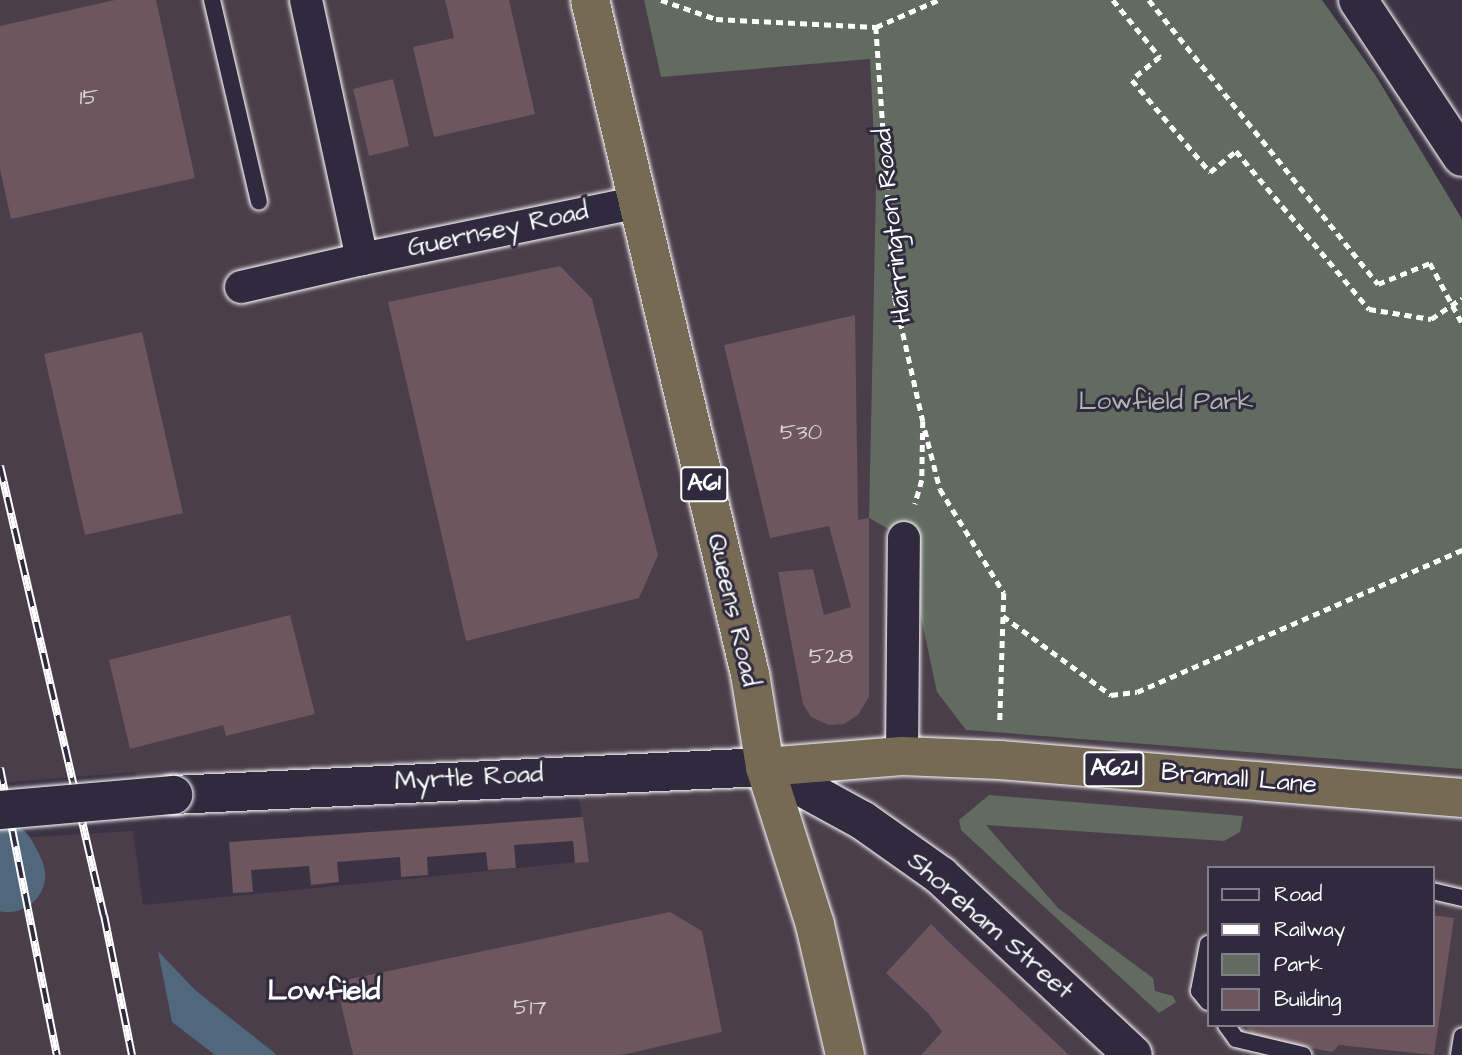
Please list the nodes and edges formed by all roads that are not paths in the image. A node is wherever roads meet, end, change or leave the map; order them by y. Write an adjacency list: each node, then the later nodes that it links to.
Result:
1 (212, 0): 6 (lane)
2 (306, 0): 8 (street)
3 (590, 0): 7 (highway, Queens Road / A61)
4 (1358, 0): 5 (main road)
5 (1462, 158)
6 (259, 202)
7 (635, 203): 8 (street, Guernsey Road); 12 (highway, Queens Road / A61)
8 (362, 259): 9 (street, Guernsey Road)
9 (241, 287)
10 (904, 538): 11 (street)
11 (902, 756): 12 (highway, Bramall Lane / A621); 13 (highway, Bramall Lane / A621)
12 (765, 766): 14 (main road, Myrtle Road, bridge); 21 (highway, Queens Road / A61); 22 (main road, Shoreham Street)
13 (1462, 798)
14 (0, 810)
15 (1434, 891): 16 (lane)
16 (1462, 898)
17 (1206, 954): 18 (lane)
18 (1206, 999)
19 (1227, 1027): 23 (lane)
20 (1462, 1036): 24 (lane)
21 (845, 1055)
22 (1133, 1055)
23 (1303, 1055)
24 (1459, 1055)

